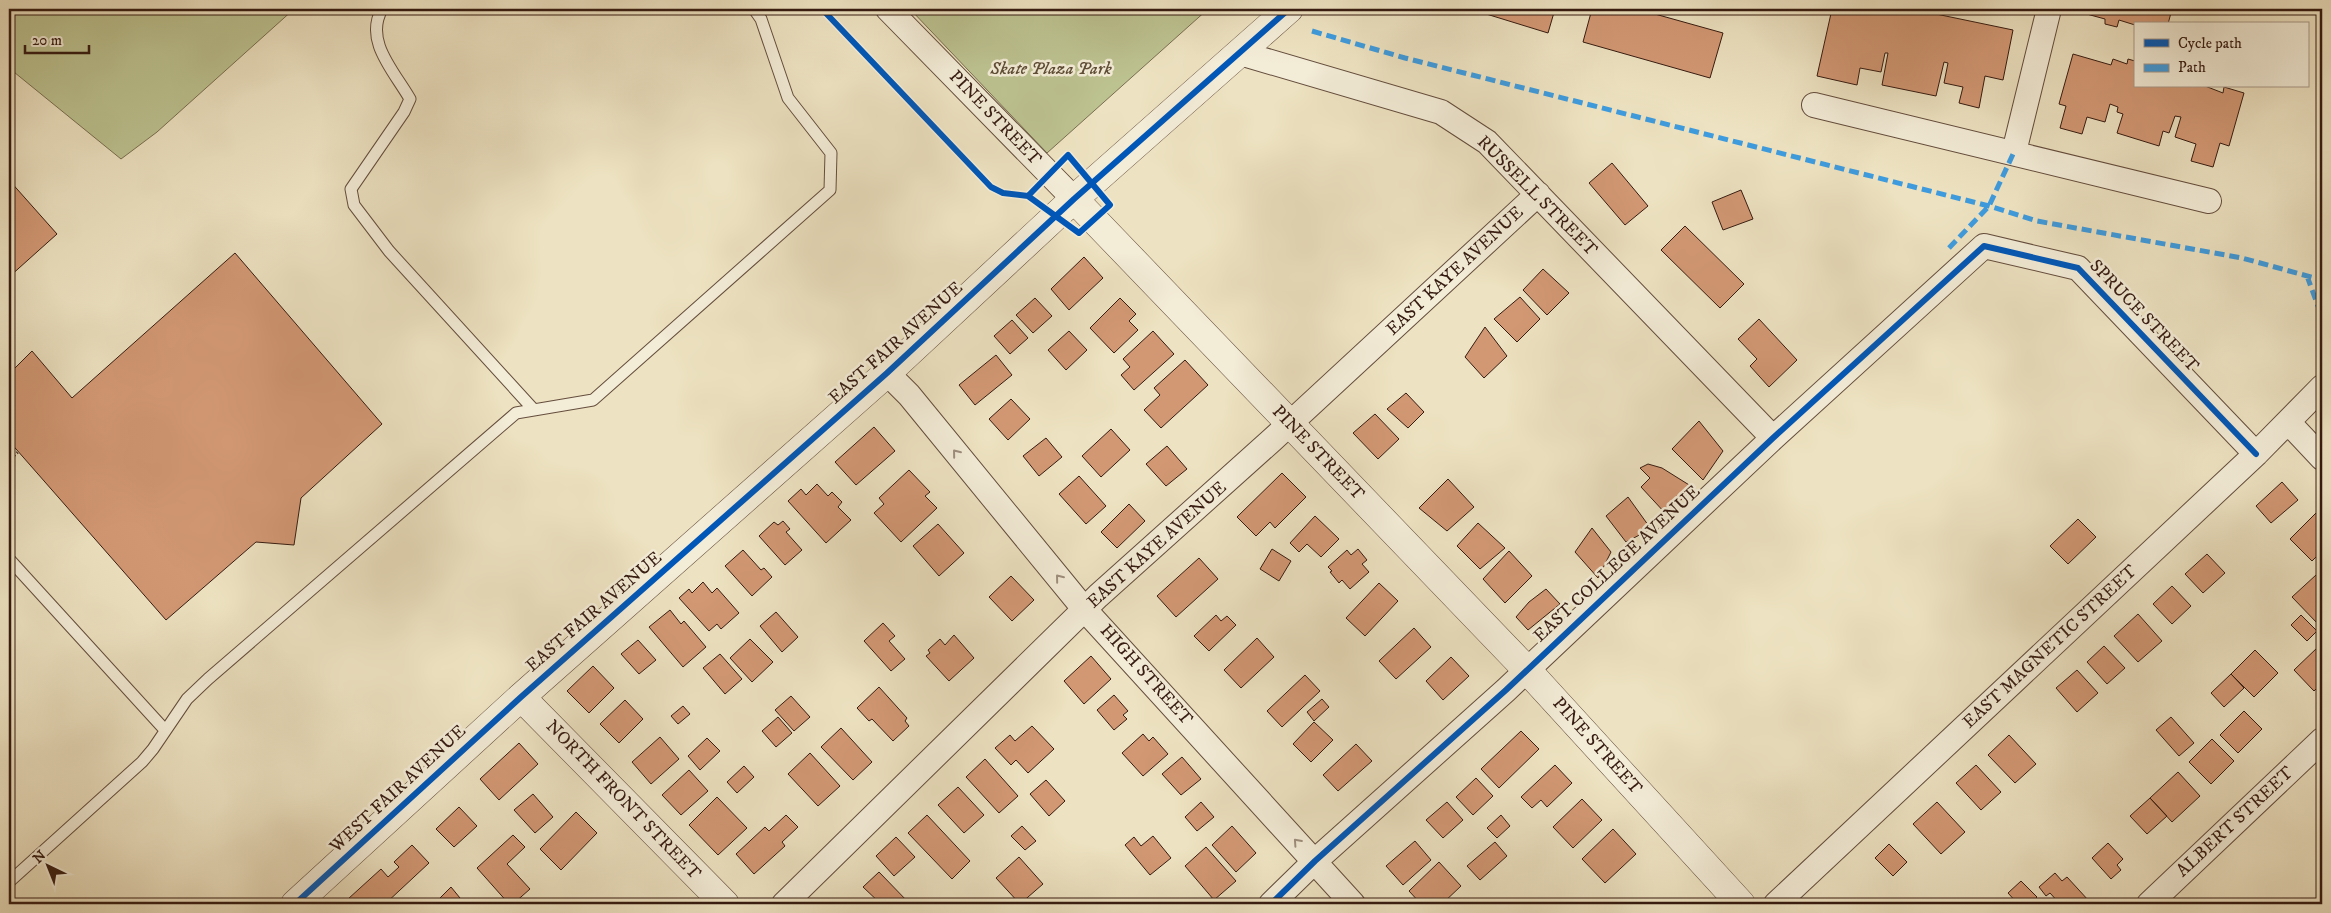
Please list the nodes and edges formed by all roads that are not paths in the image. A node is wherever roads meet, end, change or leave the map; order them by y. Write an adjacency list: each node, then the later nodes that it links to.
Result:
1 (382, 9): 15 (lane)
2 (754, 9): 15 (lane)
3 (888, 9): 10 (street, PINE STREET)
4 (1289, 9): 6 (street, EAST FAIR AVENUE)
5 (2048, 9): 8 (street)
6 (1240, 53): 9 (street, RUSSELL STREET); 10 (street, EAST FAIR AVENUE)
7 (1814, 105): 8 (street)
8 (2014, 152): 11 (street)
9 (1538, 194): 17 (street, EAST KAYE AVENUE); 18 (street, RUSSELL STREET)
10 (1074, 199): 13 (street, EAST FAIR AVENUE); 17 (street, PINE STREET)
11 (2209, 201)
12 (1984, 246): 18 (street, EAST COLLEGE AVENUE); 19 (street, SPRUCE STREET)
13 (888, 373): 22 (street, HIGH STREET, one-way to 13); 24 (street, EAST FAIR AVENUE)
14 (2322, 386): 16 (street, EAST MAGNETIC STREET)
15 (534, 410): 25 (lane)
16 (2288, 422): 19 (street, EAST MAGNETIC STREET); 20 (street)
17 (1290, 424): 22 (street, EAST KAYE AVENUE); 23 (street, PINE STREET)
18 (1773, 438): 23 (street, EAST COLLEGE AVENUE)
19 (2256, 454): 35 (street, EAST MAGNETIC STREET)
20 (2322, 458)
21 (9, 559): 25 (lane)
22 (1085, 610): 27 (street, HIGH STREET, one-way to 22); 31 (street, EAST KAYE AVENUE)
23 (1527, 670): 27 (street, EAST COLLEGE AVENUE); 34 (street, PINE STREET)
24 (521, 696): 29 (street, WEST FAIR AVENUE); 30 (street, NORTH FRONT STREET)
25 (165, 730): 28 (lane)
26 (2322, 740): 36 (street, ALBERT STREET)
27 (1315, 861): 32 (street, EAST COLLEGE AVENUE); 33 (street, HIGH STREET)
28 (9, 882)
29 (295, 904)
30 (725, 904)
31 (784, 904)
32 (1271, 904)
33 (1353, 904)
34 (1741, 904)
35 (1776, 904)
36 (2149, 904)

